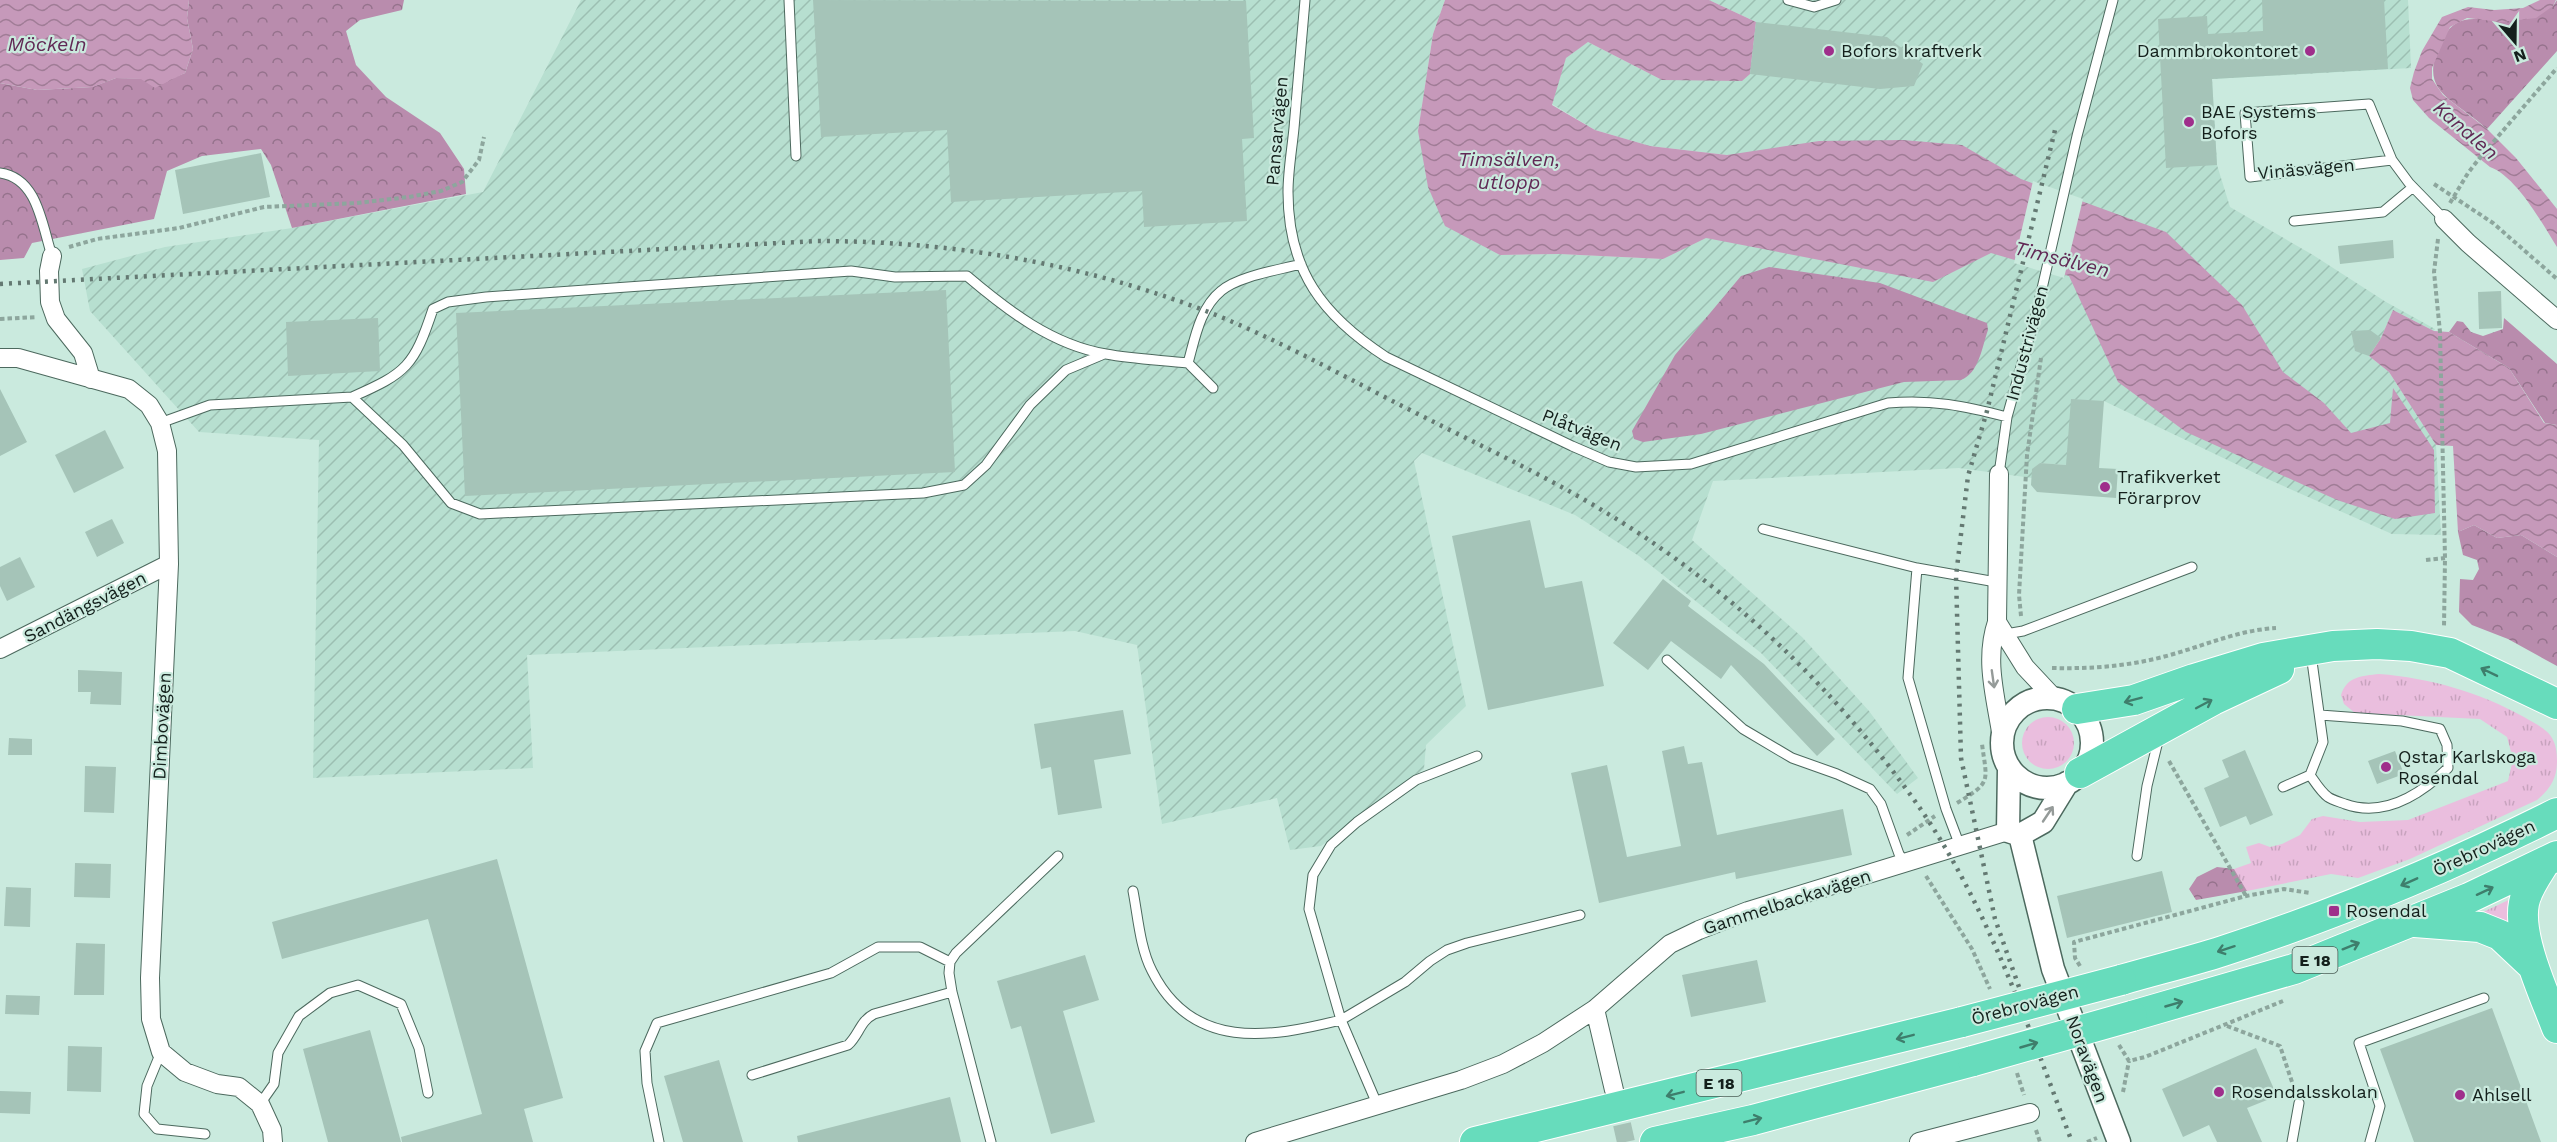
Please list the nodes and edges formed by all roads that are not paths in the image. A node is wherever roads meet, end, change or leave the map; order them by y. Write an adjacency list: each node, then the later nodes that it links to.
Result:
1 (789, 0): 6 (lane)
2 (1305, 0): 13 (lane, Pansarvägen)
3 (1788, 0): 4 (lane)
4 (1836, 0)
5 (2113, 0): 21 (lane, Industrivägen)
6 (796, 156)
7 (2392, 160): 7 (lane, Vinäsvägen); 9 (lane, Vinäsvägen)
8 (0, 173): 12 (lane)
9 (2414, 188): 10 (lane); 11 (lane, Vinäsvägen)
10 (2294, 221)
11 (2441, 227): 14 (street, Vinäsvägen)
12 (52, 256): 18 (street)
13 (1301, 264): 17 (lane); 21 (lane, Plåtvägen)
14 (2557, 320)
15 (1104, 354): 17 (lane); 20 (lane); 20 (lane)
16 (0, 358): 18 (street, Dimbovägen)
17 (1188, 363): 19 (lane)
18 (91, 379): 22 (street, Dimbovägen)
19 (1213, 388)
20 (352, 397): 22 (lane)
21 (2007, 417): 23 (lane, Industrivägen)
22 (160, 423): 25 (street, Dimbovägen)
23 (1999, 474): 28 (street, Industrivägen)
24 (1763, 529): 27 (lane)
25 (169, 564): 30 (street, Sandängsvägen); 62 (street, Dimbovägen)
26 (2192, 567): 29 (lane)
27 (1917, 568): 28 (lane); 47 (lane)
28 (1996, 582): 29 (street, Industrivägen)
29 (2009, 629): 34 (street, Industrivägen); 38 (street, Industrivägen, one-way to 38)
30 (0, 649)
31 (2310, 651): 33 (highway, one-way to 31); 35 (highway); 36 (lane)
32 (1667, 660): 51 (lane)
33 (2549, 701): 37 (highway)
34 (2065, 703): 35 (highway, one-way to 34); 38 (street); 42 (street)
35 (2162, 715): 42 (highway); 49 (lane)
36 (2320, 715): 41 (lane); 41 (lane)
37 (2557, 726)
38 (1991, 736): 40 (street)
39 (1477, 756): 60 (lane)
40 (2009, 769): 42 (street); 46 (street, Noravägen)
41 (2310, 775): 43 (lane)
42 (2074, 778): 46 (street, one-way to 42)
43 (2283, 787)
44 (2557, 796): 45 (highway)
45 (2548, 818): 75 (highway, Örebrovägen / E 18, one-way to 75, bridge)
46 (2014, 833): 47 (street, Gammelbackavägen); 78 (street, Noravägen)
47 (1960, 846): 51 (street, Gammelbackavägen)
48 (1058, 856): 55 (lane)
49 (2137, 856)
50 (2551, 859): 54 (highway, E 18, one-way to 50); 56 (highway)
51 (1911, 862): 59 (street, Gammelbackavägen)
52 (1133, 891): 60 (lane)
53 (1581, 915): 60 (lane)
54 (2412, 922): 56 (highway); 76 (highway, E 18, one-way to 54, bridge)
55 (950, 962): 57 (lane); 72 (lane)
56 (2533, 966): 61 (highway)
57 (952, 992): 63 (lane); 73 (lane)
58 (2484, 998): 80 (lane)
59 (1595, 1009): 64 (street); 68 (street, Gammelbackavägen)
60 (1341, 1020): 68 (lane)
61 (2557, 1028)
62 (161, 1052): 67 (street); 70 (lane)
63 (752, 1075)
64 (1614, 1090)
65 (428, 1093): 67 (lane)
66 (2299, 1103): 79 (lane)
67 (260, 1104): 71 (street)
68 (1377, 1104): 74 (street, Gammelbackavägen)
69 (2030, 1113): 77 (street)
70 (205, 1134)
71 (273, 1142)
72 (659, 1142)
73 (991, 1142)
74 (1255, 1142)
75 (1475, 1142)
76 (1655, 1142)
77 (1919, 1142)
78 (2119, 1142)
79 (2292, 1142)
80 (2370, 1142)

